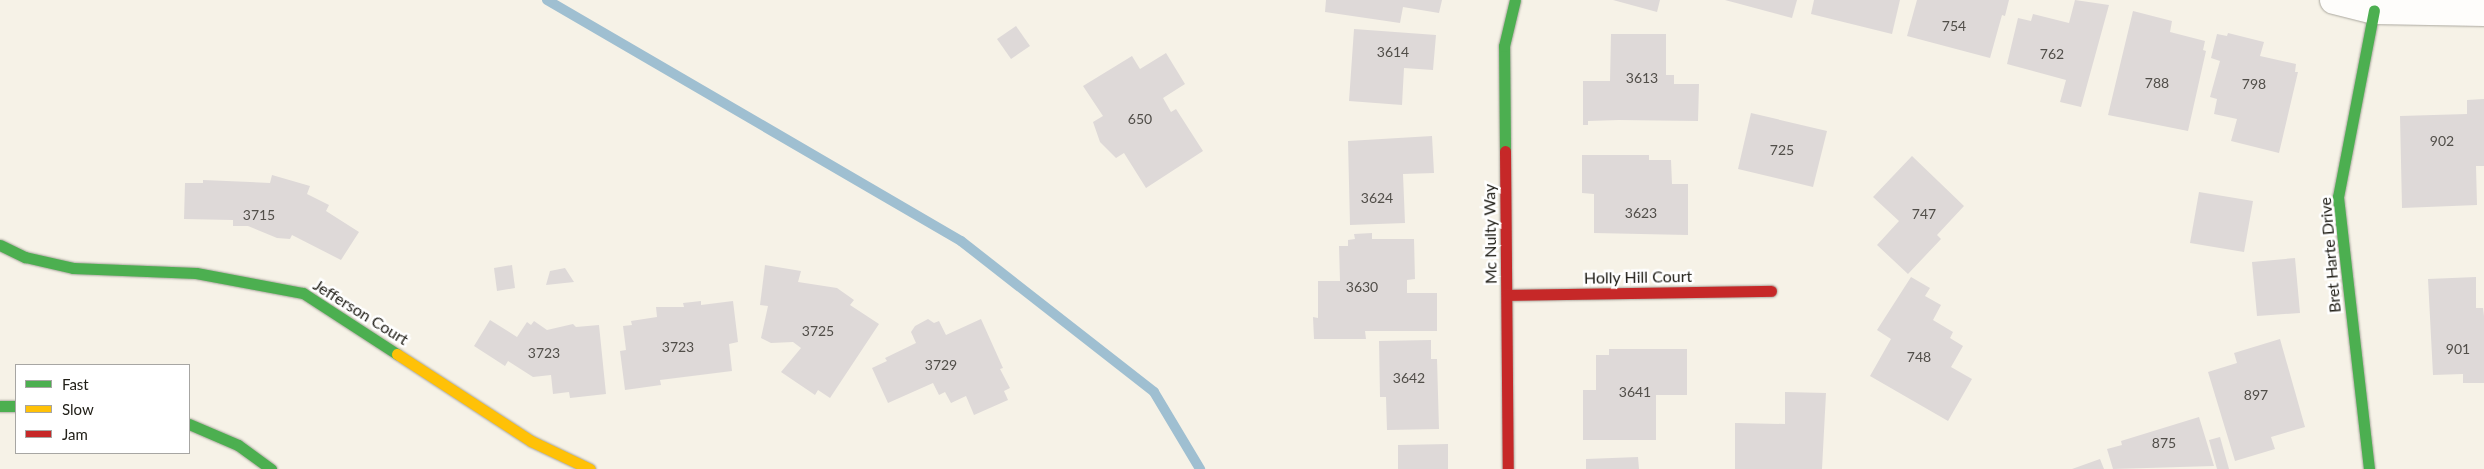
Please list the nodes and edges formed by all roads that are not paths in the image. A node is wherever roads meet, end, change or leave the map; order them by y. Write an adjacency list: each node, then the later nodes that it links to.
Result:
1 (1515, 0): 7 (street, Mc Nulty Way)
2 (2334, 0): 3 (street)
3 (2374, 10): 4 (street); 14 (street, Bret Harte Drive)
4 (2484, 12)
5 (0, 246): 12 (street, Jefferson Court)
6 (1771, 291): 7 (street, Holly Hill Court)
7 (1507, 295): 13 (street, Mc Nulty Way)
8 (0, 406): 9 (street)
9 (15, 406)
10 (190, 424): 11 (street)
11 (271, 469)
12 (590, 469)
13 (1508, 469)
14 (2369, 469)

